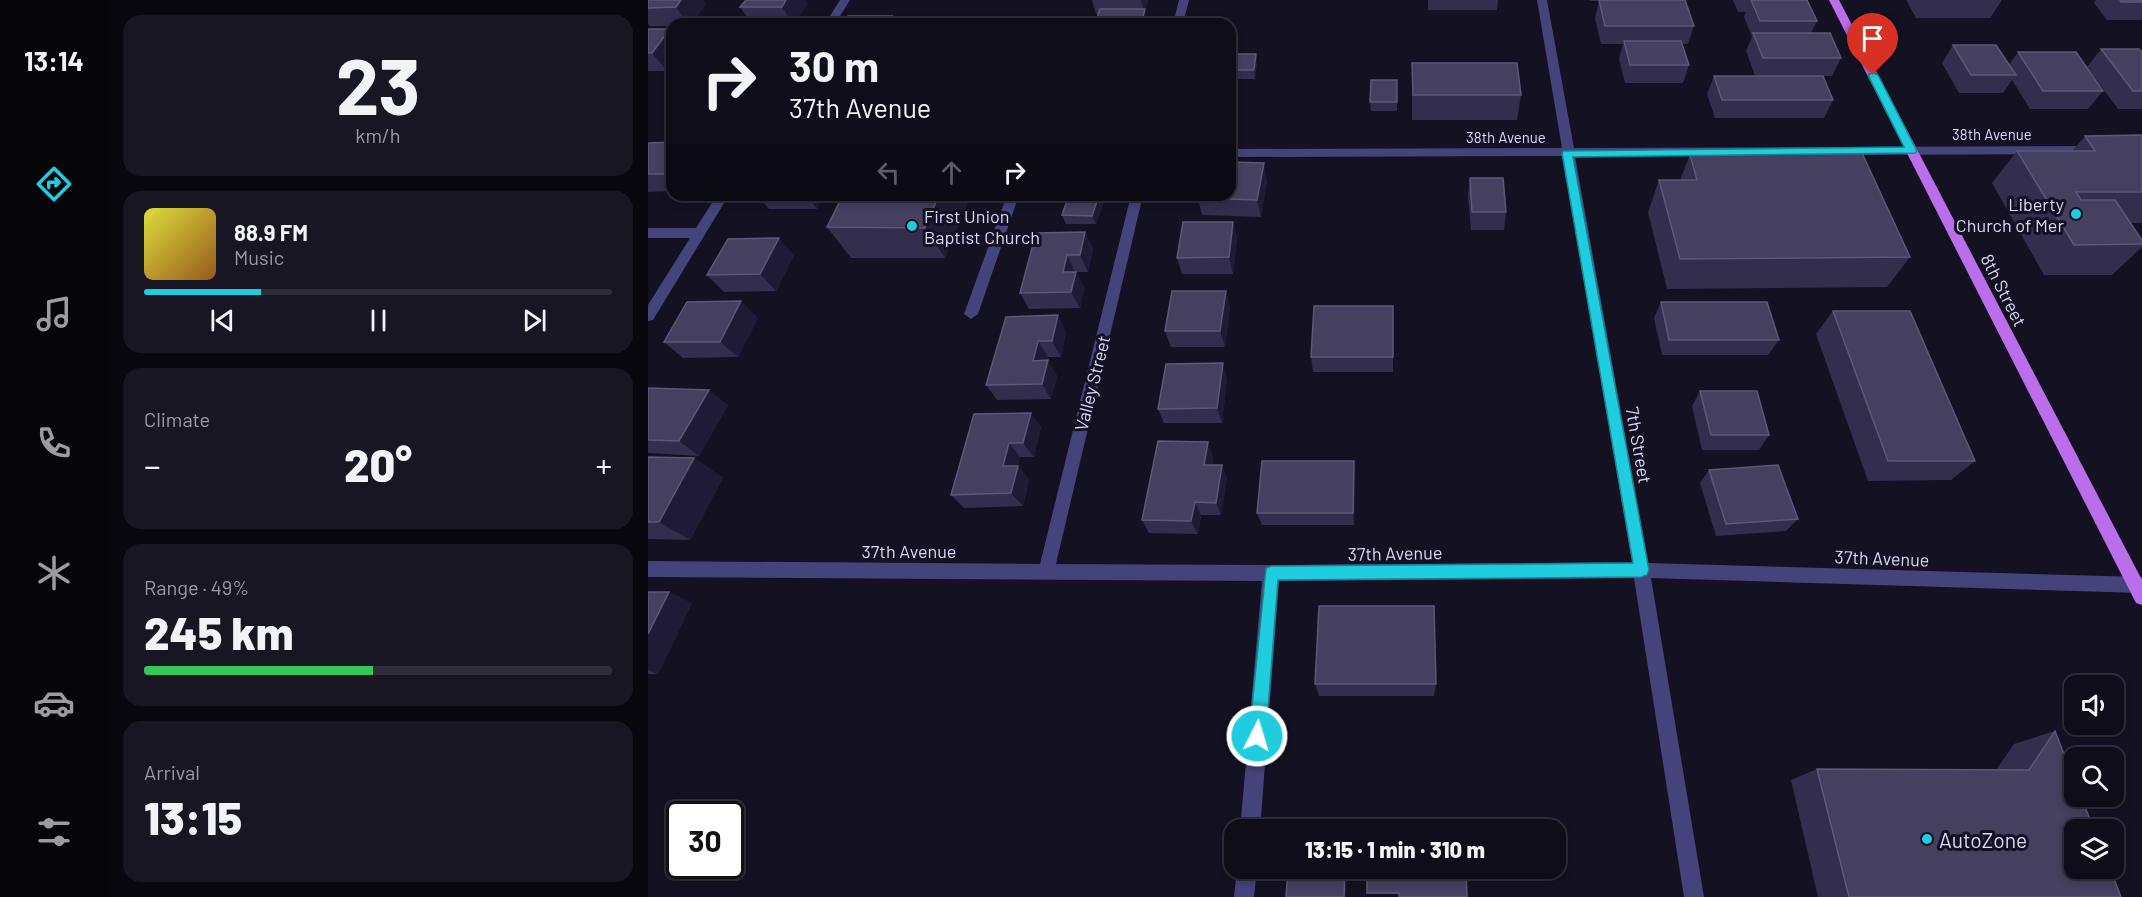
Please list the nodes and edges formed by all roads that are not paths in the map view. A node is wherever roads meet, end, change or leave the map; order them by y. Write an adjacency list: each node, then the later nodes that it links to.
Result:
1 (845, 0): 5 (street)
2 (1184, 0): 6 (street)
3 (1542, 0): 10 (street, 7th Street)
4 (1834, 0): 8 (main road, 8th Street)
5 (834, 18)
6 (1180, 18)
7 (2107, 150): 8 (street, 38th Avenue)
8 (1911, 151): 10 (street, 38th Avenue); 22 (main road, 8th Street)
9 (1236, 153): 10 (street, 38th Avenue)
10 (1567, 153): 19 (street, 7th Street)
11 (719, 201): 15 (street)
12 (1011, 201): 16 (street)
13 (1136, 201): 20 (street, Valley Street)
14 (648, 233): 15 (street)
15 (699, 233): 17 (street)
16 (970, 314)
17 (648, 316)
18 (648, 569): 20 (street, 37th Avenue)
19 (1641, 570): 21 (street, 37th Avenue); 22 (street, 37th Avenue); 26 (street, 7th Street)
20 (1046, 571): 21 (street, 37th Avenue)
21 (1271, 573): 23 (street)
22 (2140, 589)
23 (1251, 819)
24 (1246, 879): 25 (street)
25 (1244, 897)
26 (1694, 897)

